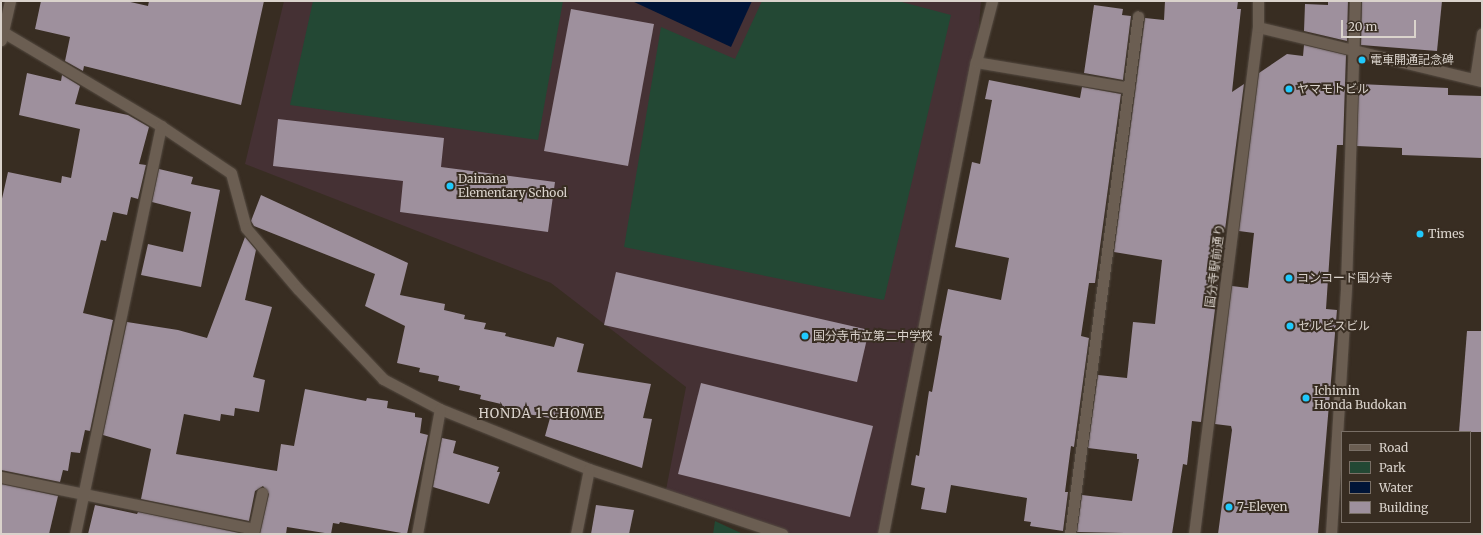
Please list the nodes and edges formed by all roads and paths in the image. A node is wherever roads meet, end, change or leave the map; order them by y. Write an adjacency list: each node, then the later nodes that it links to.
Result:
1 (10, 1): 7 (street)
2 (992, 1): 10 (street)
3 (1258, 1): 6 (street, 国分寺駅前通り)
4 (1354, 1): 9 (street)
5 (1138, 16): 12 (street)
6 (1258, 27): 9 (street); 26 (street, 国分寺駅前通り)
7 (2, 28): 13 (street)
8 (1482, 34): 11 (street)
9 (1354, 50): 11 (street); 27 (street)
10 (976, 62): 12 (street); 24 (street)
11 (1479, 80)
12 (1129, 88): 25 (street)
13 (161, 126): 14 (street); 18 (street)
14 (440, 409): 15 (street); 21 (street)
15 (589, 469): 22 (street); 23 (street)
16 (1, 477): 18 (street)
17 (262, 493): 19 (street)
18 (83, 494): 19 (street); 20 (street)
19 (254, 531)
20 (75, 534)
21 (417, 534)
22 (576, 534)
23 (782, 534)
24 (883, 534)
25 (1070, 534)
26 (1194, 534)
27 (1332, 534)

